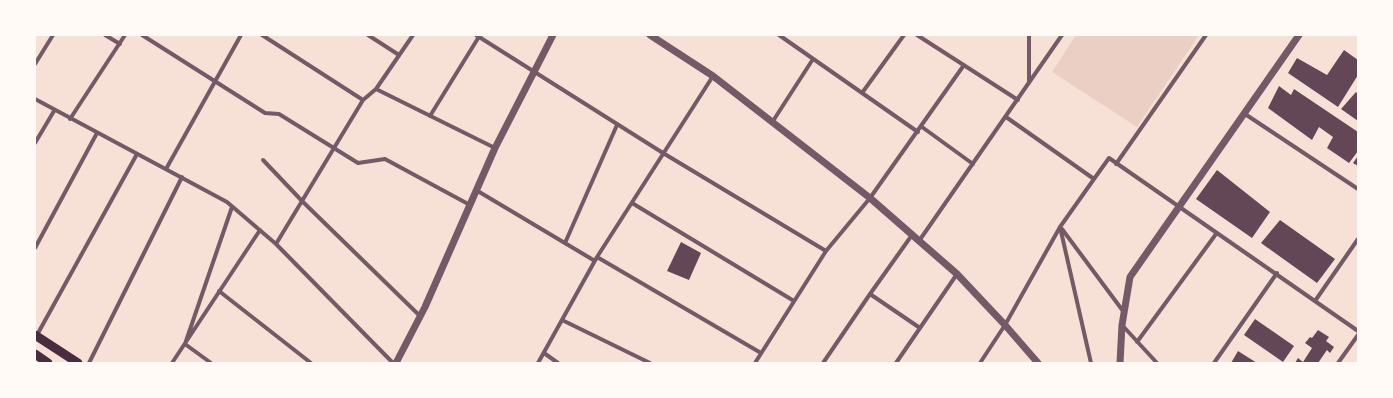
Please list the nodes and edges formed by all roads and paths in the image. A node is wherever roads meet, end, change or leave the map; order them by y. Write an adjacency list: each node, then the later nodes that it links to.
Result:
1 (53, 35): 22 (street)
2 (105, 35): 19 (street)
3 (125, 35): 19 (street)
4 (142, 35): 26 (street)
5 (241, 35): 26 (street)
6 (262, 35): 31 (street)
7 (368, 35): 20 (street)
8 (413, 35): 20 (street)
9 (553, 35): 24 (street)
10 (650, 35): 25 (street)
11 (779, 35): 21 (street)
12 (904, 35): 29 (street)
13 (917, 35): 23 (street)
14 (1029, 35): 27 (street)
15 (1062, 35): 27 (street)
16 (1206, 35): 50 (street)
17 (1300, 35): 34 (street)
18 (479, 36): 24 (street); 35 (street)
19 (120, 44): 37 (street)
20 (399, 56): 28 (street)
21 (813, 59): 29 (street); 38 (street)
22 (35, 64)
23 (964, 65): 32 (street); 40 (street)
24 (534, 73): 39 (street); 44 (street)
25 (713, 76): 38 (street); 46 (street)
26 (215, 82): 45 (street); 51 (street)
27 (1029, 83): 32 (street)
28 (376, 89): 31 (street); 35 (street)
29 (862, 93): 41 (street)
30 (35, 99): 33 (street)
31 (363, 100): 45 (street)
32 (1018, 100): 36 (street)
33 (54, 110): 37 (street); 43 (street)
34 (1245, 114): 54 (street); 61 (street)
35 (430, 116): 44 (street)
36 (1006, 117): 49 (street); 53 (street)
37 (70, 119): 42 (street)
38 (773, 121): 56 (street)
39 (617, 125): 46 (street); 68 (street)
40 (922, 127): 41 (street); 49 (street)
41 (918, 132): 56 (street)
42 (97, 133): 47 (street); 71 (street)
43 (35, 143)
44 (495, 148): 55 (street)
45 (334, 149): 57 (street); 59 (street)
46 (663, 153): 58 (street); 72 (street)
47 (137, 154): 51 (street); 87 (street)
48 (263, 160): 57 (street)
49 (973, 164): 67 (street)
50 (1116, 164): 53 (street); 61 (street)
51 (166, 169): 52 (street)
52 (182, 177): 60 (street); 96 (street)
53 (1094, 179): 62 (street)
54 (1358, 188)
55 (476, 190): 59 (street); 68 (street)
56 (870, 198): 65 (street); 72 (street)
57 (302, 201): 69 (street); 81 (street)
58 (632, 203): 73 (street); 78 (street)
59 (470, 206): 81 (street)
60 (232, 207): 63 (street); 90 (street)
61 (1179, 208): 64 (street); 80 (street)
62 (1060, 227): 80 (street); 83 (street); 109 (street)
63 (260, 230): 69 (street); 76 (street)
64 (1216, 234): 74 (street); 89 (street)
65 (912, 235): 67 (street); 77 (street)
66 (1358, 239): 70 (street)
67 (919, 240): 75 (street)
68 (564, 243): 73 (street)
69 (276, 244): 100 (street)
70 (1356, 246): 79 (street)
71 (35, 248)
72 (826, 251): 78 (street)
73 (596, 259): 82 (street); 92 (street)
74 (1277, 273): 79 (street); 112 (street)
75 (957, 274): 83 (street); 85 (street)
76 (220, 291): 90 (street); 99 (street)
77 (870, 294): 85 (street); 105 (street)
78 (794, 301): 92 (street)
79 (1315, 301): 86 (street)
80 (1124, 312): 84 (street)
81 (420, 316): 100 (street)
82 (562, 320): 91 (street); 103 (street)
83 (1005, 325): 107 (street); 108 (street)
84 (1122, 325): 89 (street); 110 (street)
85 (920, 328): 106 (street)
86 (1358, 332)
87 (36, 335): 95 (highway)
88 (1358, 335): 113 (street)
89 (1137, 342): 111 (street)
90 (185, 344): 97 (street); 98 (street)
91 (544, 353): 101 (street); 102 (street)
92 (761, 353): 104 (street)
93 (35, 354): 94 (highway)
94 (48, 363)
95 (78, 363)
96 (89, 363)
97 (172, 363)
98 (211, 363)
99 (311, 363)
100 (394, 363)
101 (538, 363)
102 (558, 363)
103 (650, 363)
104 (755, 363)
105 (823, 363)
106 (896, 363)
107 (980, 363)
108 (1038, 363)
109 (1091, 363)
110 (1120, 363)
111 (1157, 363)
112 (1214, 363)
113 (1338, 363)

